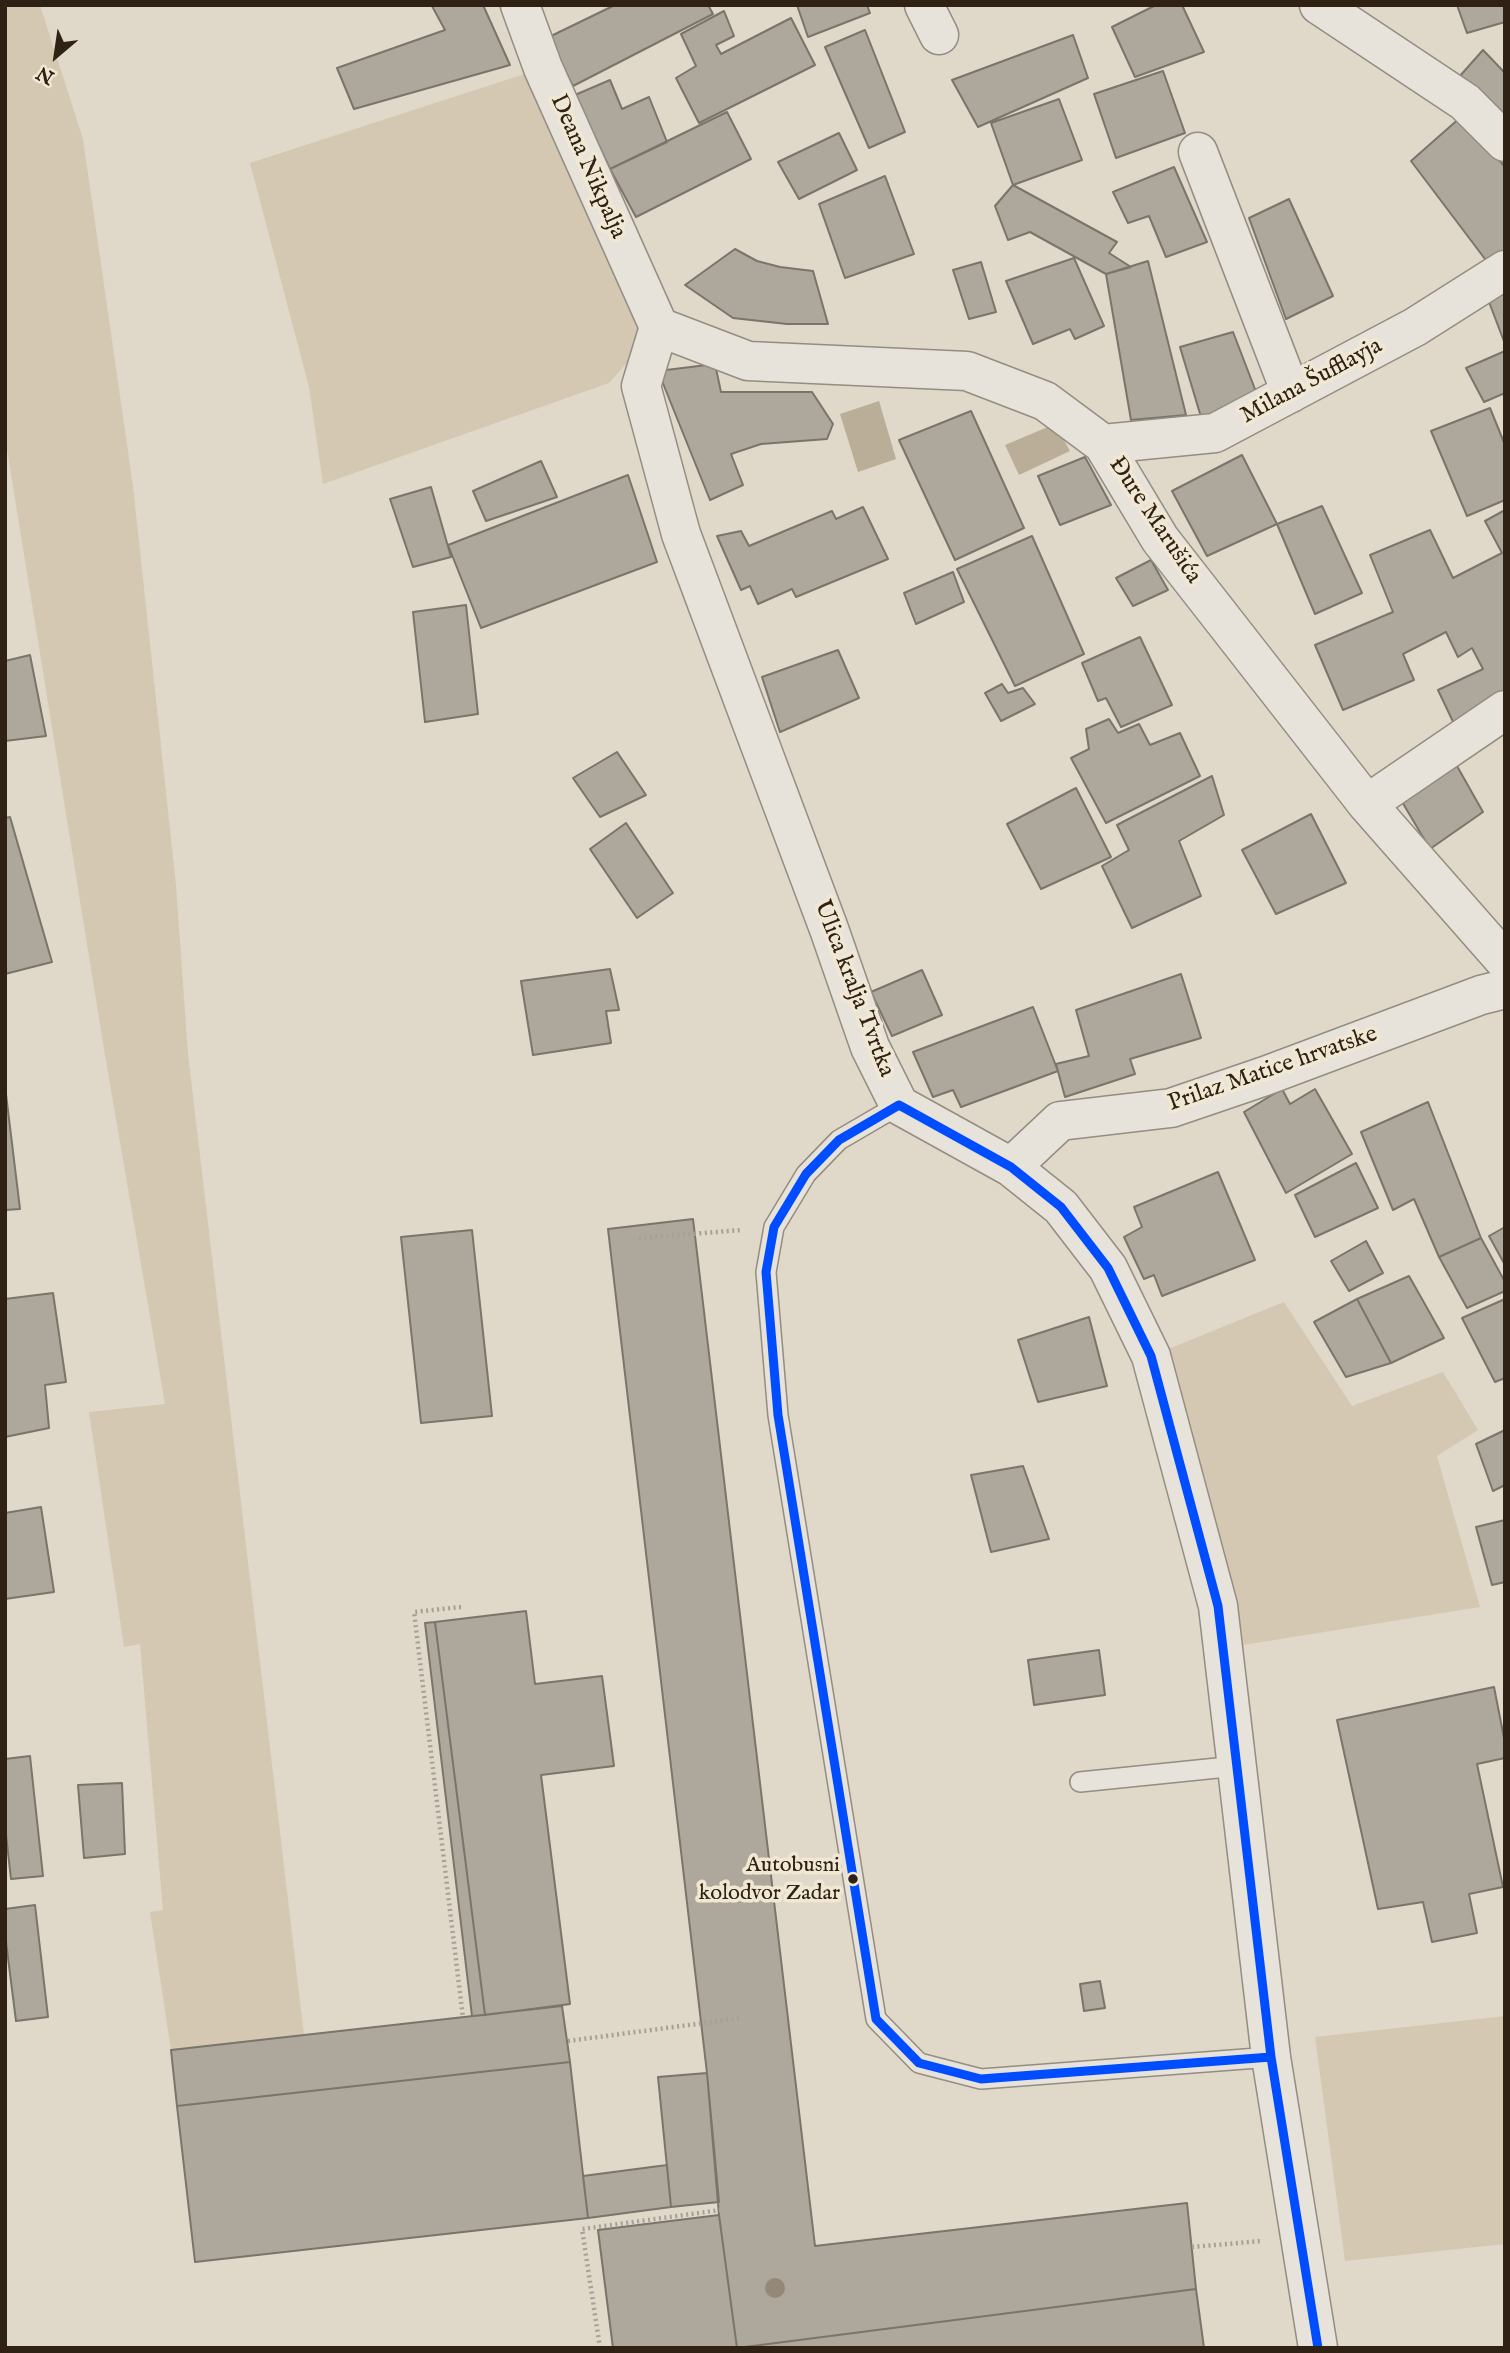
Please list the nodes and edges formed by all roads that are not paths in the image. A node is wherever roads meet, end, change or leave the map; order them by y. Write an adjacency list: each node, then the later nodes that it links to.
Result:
1 (520, 5): 6 (street, Deana Nikpalja)
2 (1319, 5): 3 (street)
3 (1505, 142)
4 (1199, 152): 7 (street)
5 (1505, 270): 7 (street, Milana Šufflayja)
6 (659, 327): 8 (street, Đure Marušića); 13 (street, Ulica kralja Tvrtka)
7 (1291, 393): 8 (street, Milana Šufflayja)
8 (1103, 444): 10 (street, Đure Marušića)
9 (1505, 710): 10 (street)
10 (1367, 804): 11 (street, Đure Marušića)
11 (1505, 961)
12 (1505, 989): 14 (street, Prilaz Matice hrvatske)
13 (899, 1105): 14 (street, Ulica kralja Tvrtka); 17 (lane)
14 (1011, 1167): 15 (street, Ulica kralja Tvrtka)
15 (1237, 1766): 16 (lane); 17 (street, Ulica kralja Tvrtka)
16 (1080, 1782)
17 (1271, 2057): 18 (street, Ulica kralja Tvrtka)
18 (1318, 2348)

